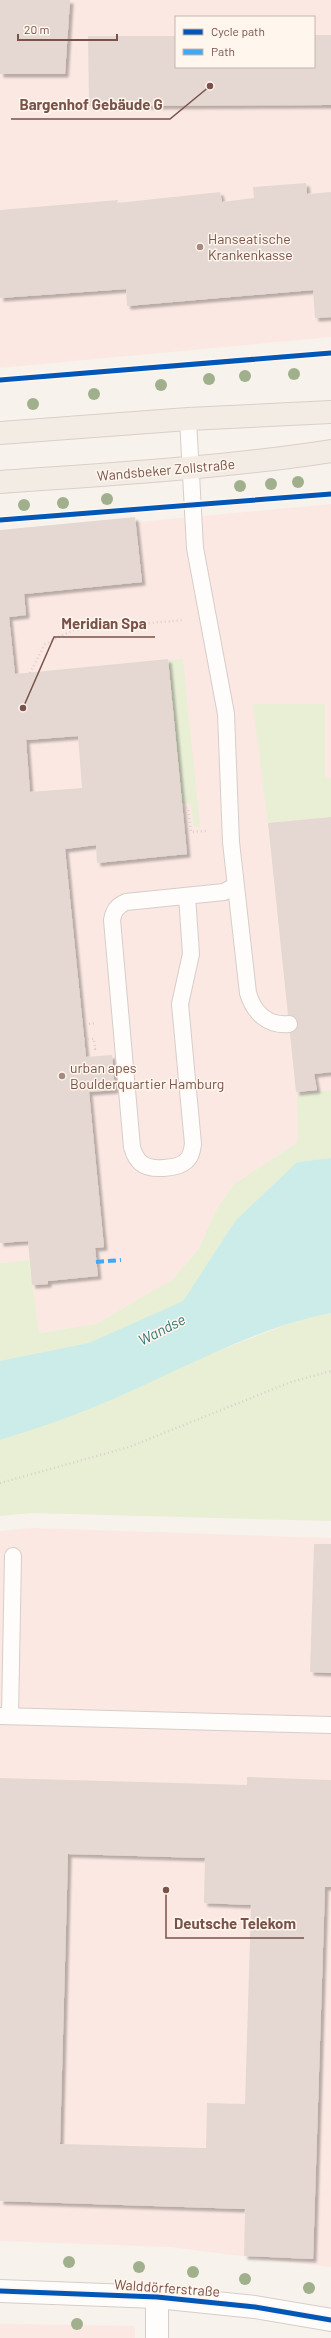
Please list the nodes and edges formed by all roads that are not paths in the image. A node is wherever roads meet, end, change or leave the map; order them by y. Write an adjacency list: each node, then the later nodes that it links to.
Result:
1 (331, 412): 2 (main road)
2 (188, 419): 3 (main road); 5 (lane)
3 (0, 433)
4 (331, 451): 5 (main road, Wandsbeker Zollstraße)
5 (190, 469): 6 (main road, Wandsbeker Zollstraße); 7 (lane)
6 (0, 482)
7 (236, 886): 8 (lane); 9 (lane)
8 (187, 896): 8 (lane)
9 (289, 1024)
10 (13, 1556): 11 (lane)
11 (5, 1716): 12 (lane)
12 (331, 1725)
13 (0, 2291): 14 (street, Walddörferstraße)
14 (157, 2297): 15 (street, Walddörferstraße); 16 (street)
15 (331, 2320)
16 (157, 2338)

